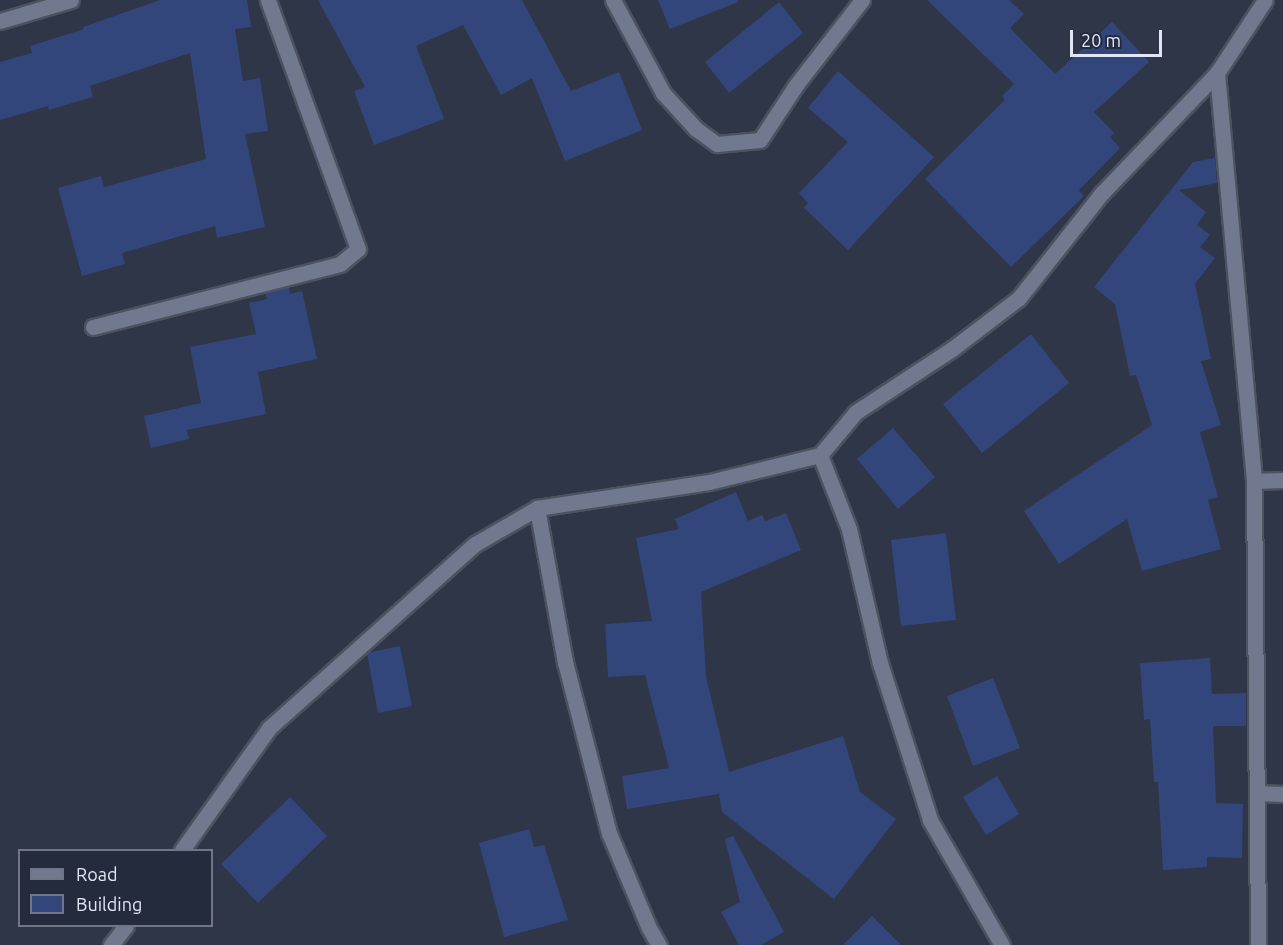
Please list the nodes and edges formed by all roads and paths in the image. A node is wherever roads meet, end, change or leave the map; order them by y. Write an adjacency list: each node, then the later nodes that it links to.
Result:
1 (71, 0): 6 (street)
2 (268, 0): 8 (street)
3 (613, 0): 4 (street)
4 (862, 0)
5 (1265, 0): 7 (street)
6 (0, 21)
7 (1217, 73): 9 (street); 11 (street)
8 (93, 327)
9 (820, 455): 12 (street); 19 (street)
10 (1283, 480): 11 (street)
11 (1254, 481): 13 (street)
12 (537, 508): 15 (street); 18 (street)
13 (1257, 793): 14 (street); 20 (street)
14 (1283, 794)
15 (183, 849)
16 (125, 927): 17 (street)
17 (111, 945)
18 (659, 945)
19 (1002, 945)
20 (1258, 945)

